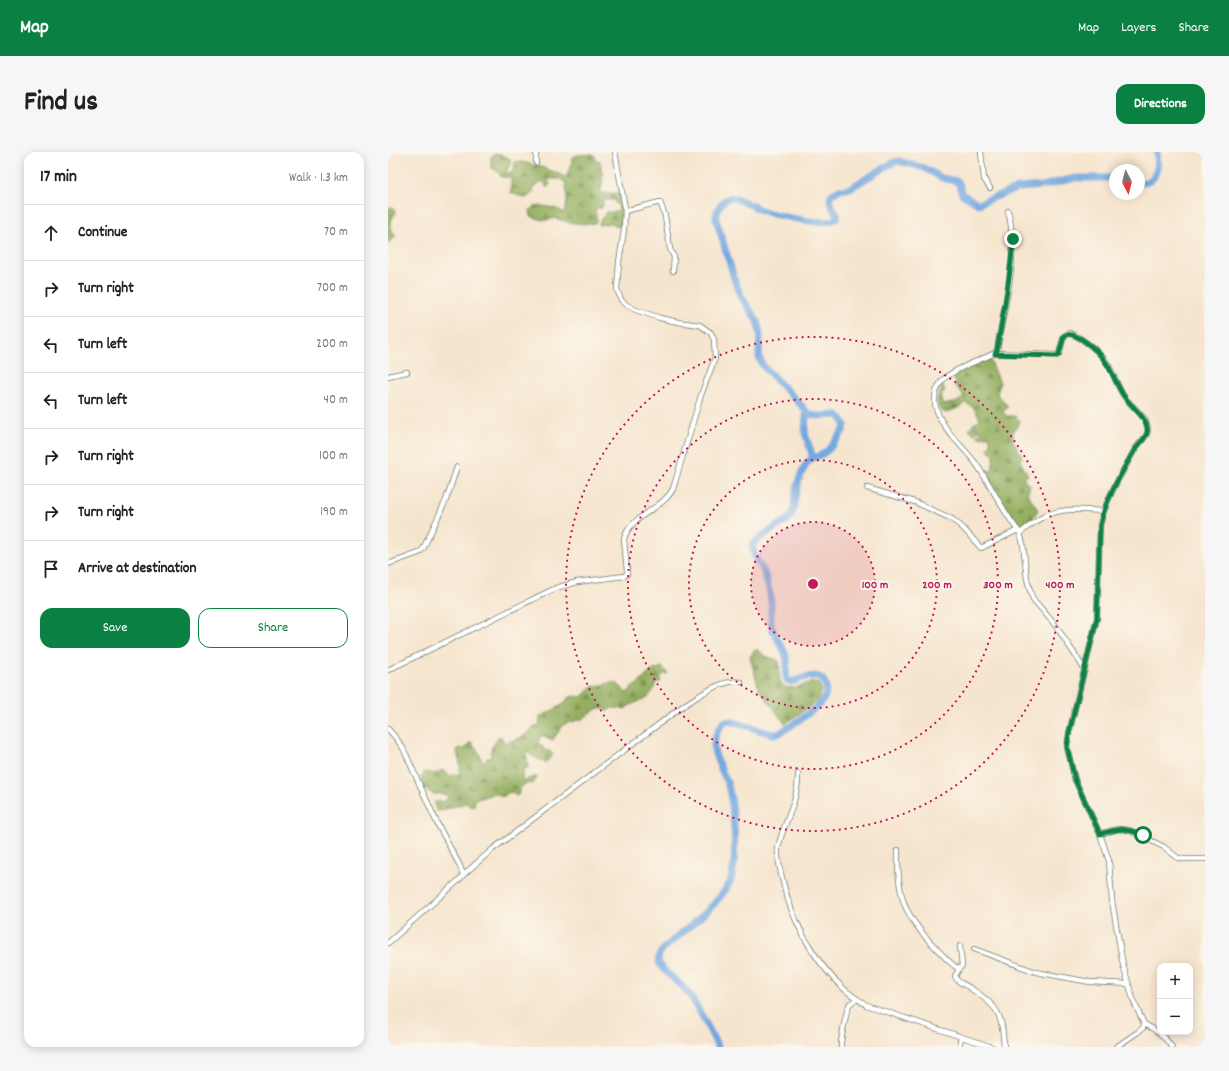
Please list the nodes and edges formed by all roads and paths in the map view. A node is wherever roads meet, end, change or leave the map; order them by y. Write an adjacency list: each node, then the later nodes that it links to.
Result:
1 (536, 152): 4 (street)
2 (615, 152): 6 (street)
3 (981, 152): 5 (street)
4 (536, 164)
5 (990, 188)
6 (625, 211): 8 (street); 17 (street)
7 (1008, 211): 9 (street)
8 (673, 272)
9 (995, 354): 14 (street); 15 (street)
10 (407, 372): 11 (street)
11 (388, 376)
12 (458, 467): 16 (street)
13 (867, 488): 15 (street)
14 (1103, 511): 15 (street); 18 (street)
15 (1019, 532): 18 (street)
16 (388, 564)
17 (388, 670)
18 (1085, 670): 22 (street)
19 (741, 682): 25 (street)
20 (388, 729): 25 (street)
21 (798, 774): 31 (street)
22 (1100, 834): 24 (street); 30 (street)
23 (898, 850): 29 (street)
24 (1205, 860)
25 (463, 875): 26 (street)
26 (388, 943)
27 (960, 946): 29 (street)
28 (974, 949): 30 (street)
29 (959, 969): 37 (street)
30 (1128, 984): 32 (street)
31 (857, 999): 33 (street); 34 (street)
32 (1144, 1024): 38 (street); 39 (street)
33 (961, 1037): 35 (street); 36 (street)
34 (841, 1047)
35 (959, 1047)
36 (992, 1047)
37 (1004, 1047)
38 (1116, 1047)
39 (1172, 1047)

